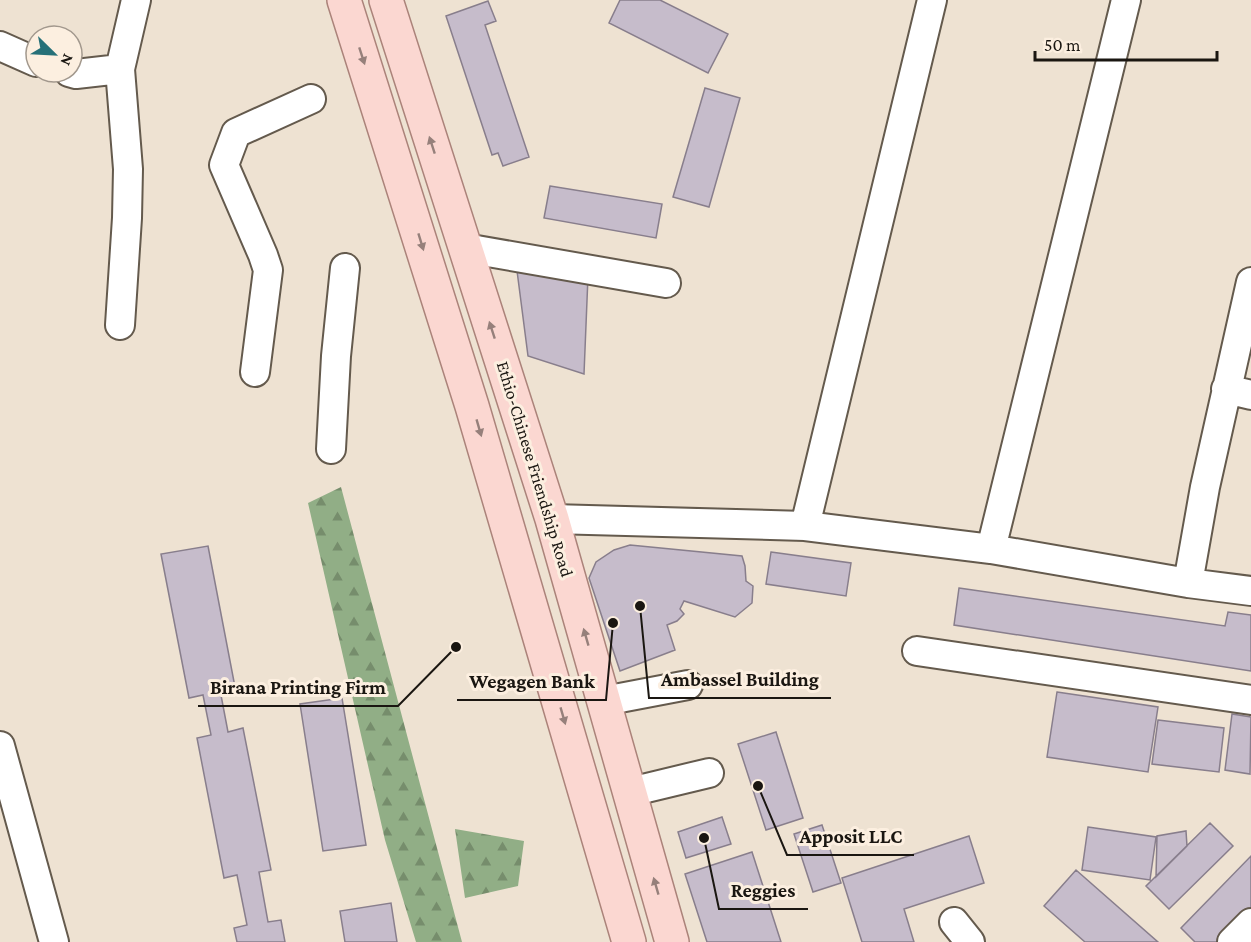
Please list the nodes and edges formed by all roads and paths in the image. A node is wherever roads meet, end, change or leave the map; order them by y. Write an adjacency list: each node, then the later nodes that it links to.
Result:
1 (136, 0): 8 (street)
2 (344, 0): 33 (main road, one-way to 33)
3 (386, 0): 11 (main road, Ethio-Chinese Friendship Road, one-way to 3)
4 (932, 0): 20 (street)
5 (1126, 0): 21 (street)
6 (0, 46): 7 (street)
7 (24, 57)
8 (120, 69): 9 (street); 15 (street)
9 (84, 73)
10 (311, 99): 16 (street)
11 (465, 248): 14 (street); 19 (main road, Ethio-Chinese Friendship Road, one-way to 11)
12 (345, 268): 18 (street)
13 (1251, 282): 17 (street)
14 (666, 283)
15 (120, 325)
16 (255, 372)
17 (1239, 392): 22 (street)
18 (331, 450)
19 (552, 519): 20 (street); 27 (main road, Ethio-Chinese Friendship Road, one-way to 19)
20 (805, 526): 21 (street)
21 (991, 549): 22 (street)
22 (1188, 582): 23 (street)
23 (1251, 591)
24 (917, 651): 26 (street)
25 (688, 685): 27 (street)
26 (1251, 700)
27 (604, 701): 30 (main road, Ethio-Chinese Friendship Road)
28 (0, 746): 32 (street)
29 (709, 773): 30 (street)
30 (630, 792): 34 (main road, Ethio-Chinese Friendship Road, one-way to 30)
31 (1251, 923): 35 (street)
32 (54, 942)
33 (629, 942)
34 (672, 942)
35 (1232, 942)

